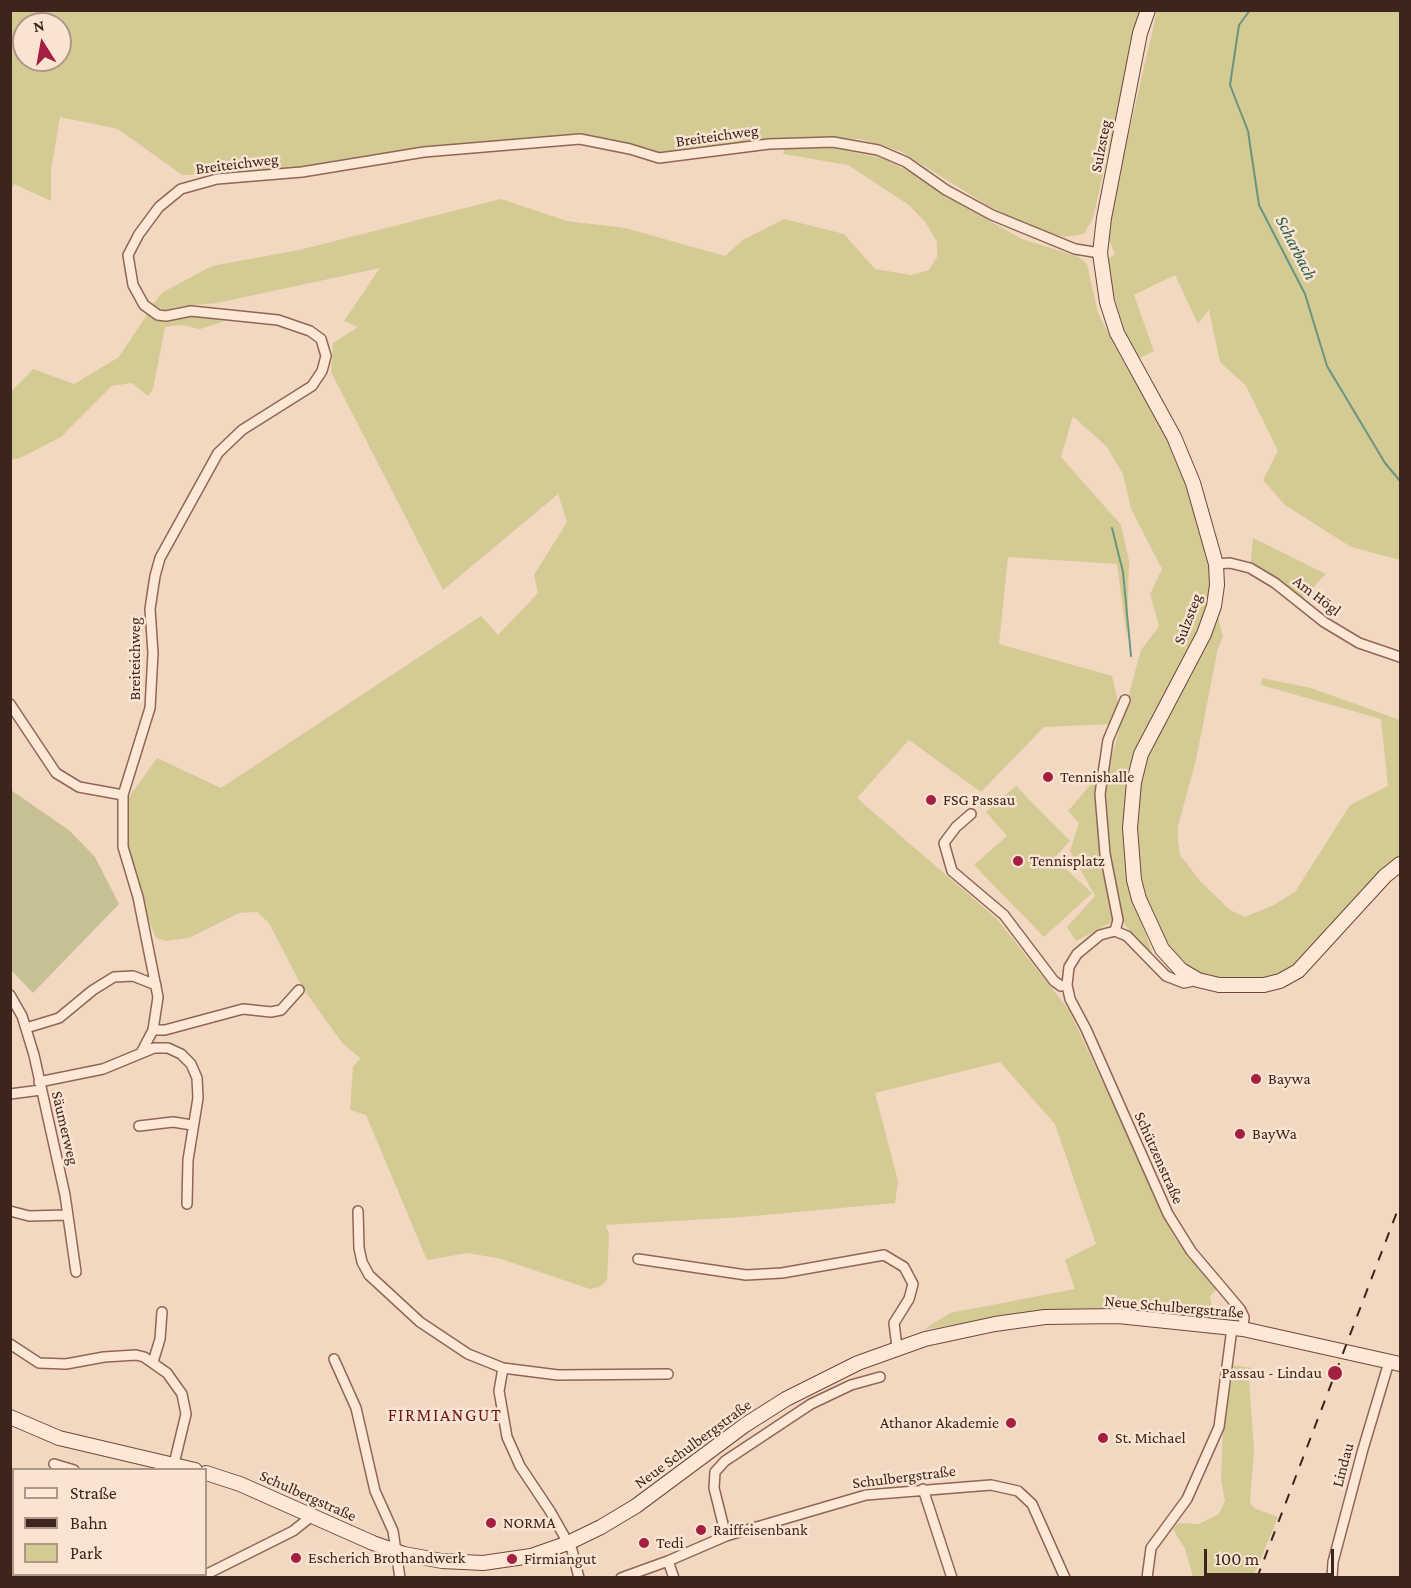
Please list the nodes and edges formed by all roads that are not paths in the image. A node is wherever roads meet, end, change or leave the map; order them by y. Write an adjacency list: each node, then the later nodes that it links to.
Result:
1 (1148, 10): 2 (street, Sulzsteg)
2 (1100, 253): 3 (street, Sulzsteg); 7 (street, Breiteichweg)
3 (1216, 564): 4 (street, Am Högl); 11 (street, Sulzsteg)
4 (1401, 657)
5 (1125, 700): 10 (street)
6 (10, 704): 7 (street)
7 (123, 795): 12 (street, Breiteichweg)
8 (971, 814): 13 (street)
9 (1401, 864): 11 (street, Sulzsteg)
10 (1115, 931): 11 (street); 13 (street)
11 (1198, 980)
12 (156, 985): 16 (street); 17 (street, Breiteichweg)
13 (1067, 986): 30 (street, Schützenstraße)
14 (299, 990): 17 (street)
15 (10, 995): 16 (street, Säumerweg)
16 (26, 1028): 19 (street, Säumerweg)
17 (153, 1030): 18 (street, Breiteichweg)
18 (142, 1051): 19 (street); 21 (street)
19 (40, 1086): 20 (street); 26 (street, Säumerweg)
20 (10, 1094)
21 (192, 1125): 22 (street); 23 (street)
22 (139, 1126)
23 (187, 1204)
24 (10, 1211): 26 (street)
25 (358, 1211): 36 (street)
26 (68, 1215): 28 (street, Säumerweg)
27 (638, 1259): 32 (street)
28 (76, 1272)
29 (162, 1312): 34 (street)
30 (1238, 1328): 32 (street, Neue Schulbergstraße); 35 (street, Neue Schulbergstraße); 57 (street)
31 (10, 1344): 34 (street)
32 (897, 1347): 47 (street, Neue Schulbergstraße)
33 (334, 1359): 48 (street, Schulbergstraße)
34 (153, 1362): 41 (street)
35 (1395, 1363): 58 (street, Lindau)
36 (502, 1368): 37 (street); 47 (street)
37 (668, 1374)
38 (880, 1377): 46 (street)
39 (10, 1417): 41 (street)
40 (54, 1464): 42 (street)
41 (174, 1467)
42 (67, 1468)
43 (207, 1473): 45 (street, Schulbergstraße)
44 (923, 1489): 46 (street, Schulbergstraße); 55 (street); 56 (street, Schulbergstraße)
45 (312, 1516): 48 (street, Schulbergstraße); 50 (street)
46 (726, 1536): 49 (street, Schulbergstraße)
47 (568, 1543): 48 (street, Schulbergstraße); 52 (street)
48 (396, 1551): 51 (street)
49 (668, 1561): 53 (street, Schulbergstraße); 54 (street)
50 (207, 1574)
51 (400, 1578)
52 (579, 1578)
53 (621, 1578)
54 (674, 1578)
55 (952, 1578)
56 (1065, 1578)
57 (1147, 1578)
58 (1332, 1578)

